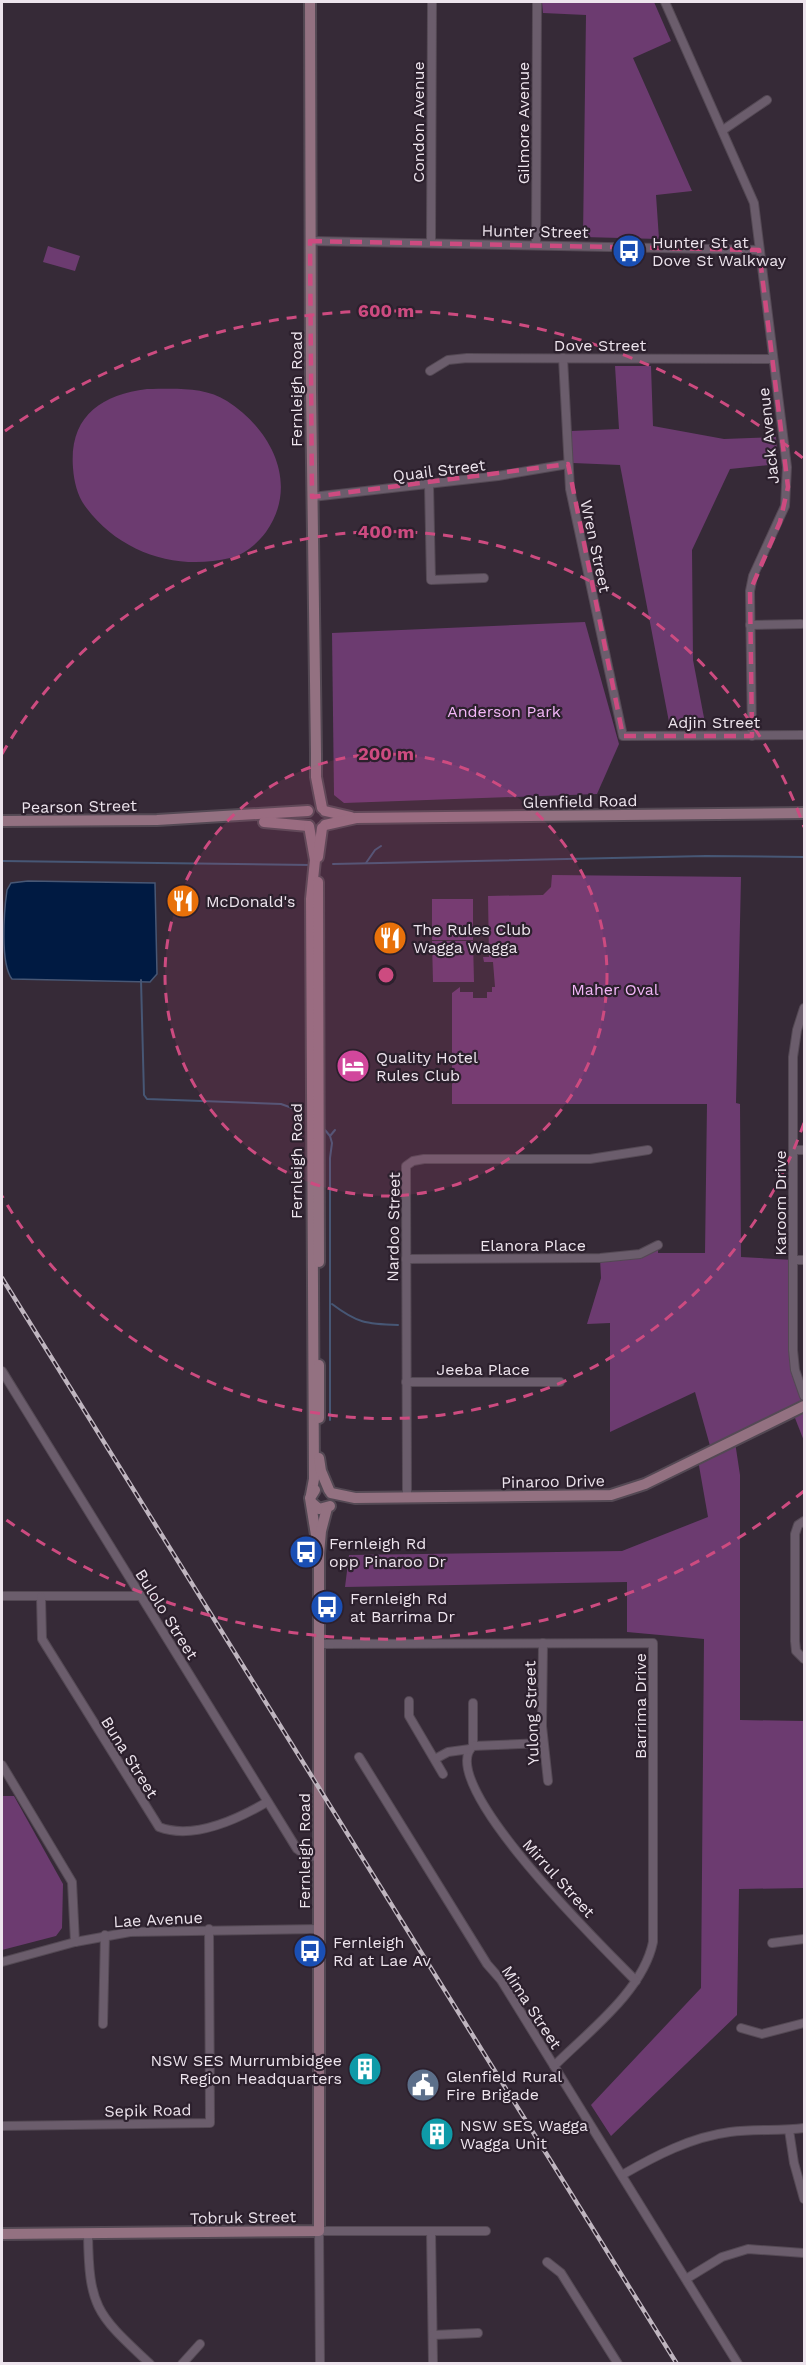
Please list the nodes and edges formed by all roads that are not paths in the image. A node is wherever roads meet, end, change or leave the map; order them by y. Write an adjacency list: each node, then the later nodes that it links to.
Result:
1 (310, 2): 7 (street, Fernleigh Road)
2 (432, 2): 8 (street, Condon Avenue)
3 (537, 2): 9 (street, Gilmore Avenue)
4 (665, 2): 6 (street, Jack Avenue)
5 (767, 100): 6 (street)
6 (723, 130): 10 (street, Jack Avenue)
7 (310, 241): 8 (street, Hunter Street); 16 (street, Fernleigh Road)
8 (431, 243): 9 (street, Hunter Street)
9 (536, 244): 10 (street, Hunter Street)
10 (759, 250): 12 (street, Jack Avenue)
11 (563, 358): 12 (street, Dove Street); 13 (street, Dove Street); 14 (street, Wren Street)
12 (773, 359): 19 (street, Jack Avenue)
13 (430, 371)
14 (568, 464): 15 (street, Quail Street); 21 (street, Wren Street)
15 (429, 484): 16 (street, Quail Street); 17 (street)
16 (312, 497): 23 (street, Fernleigh Road)
17 (484, 578)
18 (801, 624): 19 (street)
19 (750, 625): 22 (street, Jack Avenue)
20 (804, 735): 22 (street, Adjin Street)
21 (623, 736): 22 (street, Adjin Street)
22 (752, 736)
23 (316, 777): 24 (street, Fernleigh Road); 25 (street, Fernleigh Road)
24 (309, 809): 25 (street); 28 (street, Pearson Street); 30 (street)
25 (324, 810): 27 (street, Glenfield Road); 31 (street)
26 (804, 813): 27 (street, Glenfield Road)
27 (356, 818): 31 (street, Glenfield Road)
28 (157, 820): 29 (street, Pearson Street); 30 (street, Pearson Street)
29 (2, 821)
30 (308, 826): 31 (street); 48 (street, Fernleigh Road)
31 (324, 826): 45 (street, Fernleigh Road)
32 (804, 1008): 34 (street, Karoom Drive)
33 (648, 1150): 37 (street, Nardoo Street)
34 (793, 1150): 35 (street); 38 (street, Karoom Drive)
35 (804, 1150)
36 (658, 1245): 37 (street, Elanora Place)
37 (406, 1259): 41 (street, Nardoo Street)
38 (794, 1260): 39 (street); 43 (street, Karoom Drive)
39 (804, 1260)
40 (2, 1371): 54 (street, Bulolo Street)
41 (406, 1382): 42 (street, Jeeba Place); 46 (street, Nardoo Street)
42 (560, 1382)
43 (804, 1396)
44 (804, 1406): 46 (street, Pinaroo Drive)
45 (330, 1491): 47 (street, Pinaroo Drive); 48 (street); 49 (street, Fernleigh Road)
46 (407, 1497): 47 (street, Pinaroo Drive)
47 (354, 1498): 49 (street, Pinaroo Drive)
48 (311, 1499): 49 (street); 51 (street, Fernleigh Road)
49 (329, 1507): 51 (street, Fernleigh Road)
50 (804, 1521): 57 (street)
51 (319, 1554): 56 (street, Fernleigh Road)
52 (2, 1596): 53 (street)
53 (41, 1596): 54 (street); 67 (street, Buna Street)
54 (140, 1596): 67 (street, Bulolo Street)
55 (543, 1643): 56 (street, Barrima Drive); 60 (street, Yulong Street); 76 (street, Barrima Drive)
56 (320, 1644): 68 (street, Fernleigh Road)
57 (804, 1659)
58 (409, 1701): 63 (street)
59 (473, 1702): 61 (street, Mirrul Street)
60 (543, 1743): 61 (street); 66 (street, Yulong Street)
61 (472, 1748): 63 (street); 76 (street, Mirrul Street)
62 (359, 1757): 80 (street, Mima Street)
63 (435, 1759): 65 (street)
64 (2, 1765): 73 (street)
65 (443, 1774)
66 (548, 1781)
67 (267, 1802): 68 (street, Bulolo Street)
68 (319, 1857): 70 (street, Fernleigh Road)
69 (209, 1929): 70 (street, Lae Avenue); 71 (street, Lae Avenue); 81 (street, Sepik Road)
70 (319, 1929): 86 (street, Fernleigh Road)
71 (105, 1935): 73 (street, Lae Avenue); 77 (street)
72 (804, 1939): 74 (street)
73 (75, 1942): 75 (street, Lae Avenue)
74 (772, 1943)
75 (2, 1962)
76 (636, 1982): 80 (street, Barrima Drive)
77 (103, 2024)
78 (804, 2024): 79 (street)
79 (741, 2028)
80 (554, 2066): 84 (street, Mima Street)
81 (2, 2126)
82 (804, 2128): 83 (street)
83 (789, 2130): 84 (street); 85 (street)
84 (622, 2175): 93 (street, Mima Street)
85 (804, 2199)
86 (319, 2231): 87 (street, Tobruk Street); 90 (street, Tobruk Street); 99 (street, Fernleigh Road)
87 (431, 2231): 88 (street, Tobruk Street); 95 (street)
88 (486, 2231)
89 (2, 2234): 90 (street, Tobruk Street)
90 (88, 2234): 97 (street)
91 (804, 2253): 93 (street)
92 (547, 2262): 101 (street)
93 (686, 2279): 102 (street, Mima Street)
94 (478, 2333): 95 (street)
95 (433, 2335): 100 (street)
96 (200, 2344): 98 (street)
97 (150, 2364)
98 (182, 2364)
99 (320, 2364)
100 (433, 2364)
101 (618, 2364)
102 (738, 2364)

